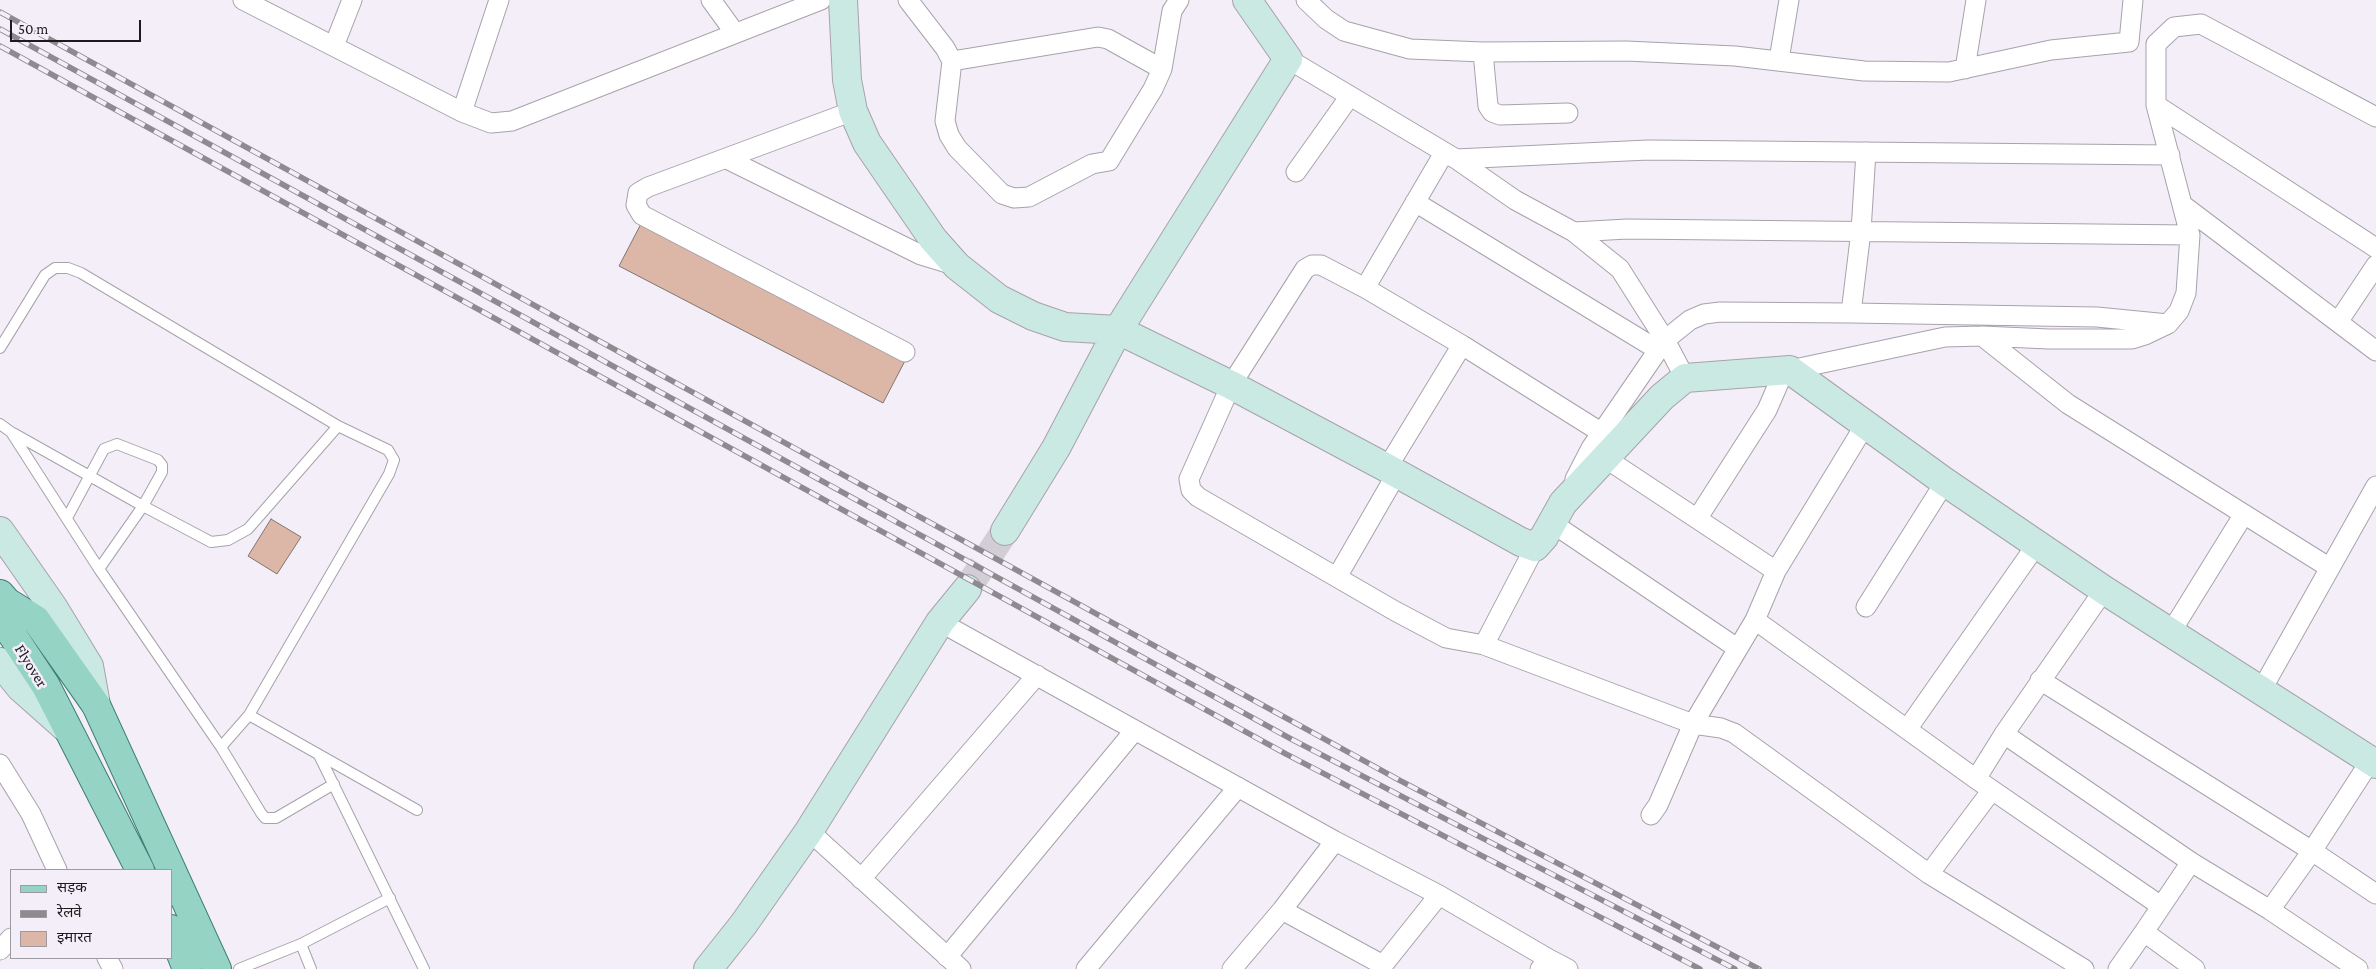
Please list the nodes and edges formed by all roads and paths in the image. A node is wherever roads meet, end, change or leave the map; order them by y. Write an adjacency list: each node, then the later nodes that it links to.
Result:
1 (243, 0): 17 (street)
2 (352, 0): 17 (street)
3 (499, 0): 27 (street)
4 (712, 0): 14 (street)
5 (821, 0): 14 (street)
6 (843, 0): 26 (street)
7 (908, 0): 21 (street)
8 (1179, 0): 22 (street)
9 (1247, 0): 19 (street)
10 (1306, 0): 18 (street)
11 (1789, 0): 20 (street)
12 (1976, 0): 23 (street)
13 (2133, 0): 15 (street)
14 (735, 33): 27 (street)
15 (2129, 42): 16 (street); 23 (street)
16 (2156, 44): 25 (street); 29 (street)
17 (334, 46): 27 (street)
18 (1483, 52): 20 (street); 28 (street)
19 (1288, 59): 24 (street); 47 (street)
20 (1779, 60): 23 (street)
21 (952, 61): 22 (street); 22 (street)
22 (1162, 69)
23 (1965, 69)
24 (1350, 96): 32 (street); 34 (street)
25 (2156, 105): 31 (street); 40 (street)
26 (853, 111): 33 (street); 42 (street)
27 (462, 112)
28 (1568, 113)
29 (2376, 117)
30 (1866, 152): 31 (street); 32 (street); 37 (street)
31 (2170, 155): 36 (street)
32 (1450, 156): 35 (street); 38 (street)
33 (728, 159): 42 (street); 53 (street)
34 (1296, 172)
35 (1415, 202): 43 (street); 50 (street)
36 (2184, 206): 39 (street); 45 (street)
37 (1862, 231): 38 (street); 39 (street); 44 (street)
38 (1574, 232): 50 (street)
39 (2190, 234): 46 (street)
40 (2376, 248)
41 (2376, 265): 45 (street)
42 (957, 266): 47 (street)
43 (1365, 288): 49 (street); 56 (street)
44 (1851, 313): 46 (street); 50 (street)
45 (2338, 322): 52 (street)
46 (2168, 324): 48 (street)
47 (1118, 330): 56 (street); 72 (street)
48 (1982, 336): 54 (street); 68 (street)
49 (1462, 345): 61 (street); 62 (street)
50 (1662, 345): 55 (street); 61 (street)
51 (0, 348): 59 (lane)
52 (2376, 351)
53 (905, 352)
54 (1787, 370): 55 (street); 58 (street); 70 (street)
55 (1685, 378): 61 (street)
56 (1231, 385): 62 (street); 78 (street)
57 (0, 424): 60 (lane)
58 (1865, 425): 64 (street); 77 (street)
59 (338, 426): 66 (lane); 93 (lane)
60 (11, 432): 63 (lane); 69 (lane)
61 (1599, 446): 67 (street); 70 (street)
62 (1392, 470): 74 (street); 78 (street)
63 (89, 475): 66 (lane); 66 (lane); 69 (lane)
64 (1945, 482): 73 (street); 82 (street)
65 (2376, 486): 75 (street)
66 (143, 506): 76 (lane)
67 (1558, 513): 74 (street); 87 (street)
68 (2244, 514): 75 (street); 85 (street)
69 (67, 518): 76 (lane)
70 (1697, 519): 77 (street)
71 (0, 531): 92 (street)
72 (1005, 531)
73 (2037, 544): 80 (street); 96 (street)
74 (1535, 546): 86 (street)
75 (2330, 568): 91 (street)
76 (99, 569): 99 (lane)
77 (1776, 571): 83 (street)
78 (1337, 578): 86 (street)
79 (967, 589): 84 (street)
80 (2104, 590): 85 (street); 90 (street)
81 (3, 598): 92 (main road, Flyover); 95 (main road, Flyover)
82 (1866, 607)
83 (1755, 620): 87 (street); 96 (street)
84 (940, 622): 89 (street); 109 (street)
85 (2171, 632): 91 (street)
86 (1484, 646): 94 (street)
87 (1737, 648): 94 (street)
88 (0, 662): 95 (street)
89 (1037, 675): 97 (street); 118 (street)
90 (2040, 680): 98 (street); 111 (street)
91 (2262, 689): 101 (street)
92 (96, 705): 115 (main road, Flyover)
93 (249, 715): 99 (lane); 100 (lane)
94 (1693, 724): 108 (street); 117 (street)
95 (65, 727): 114 (main road, Flyover)
96 (1908, 728): 103 (street)
97 (1134, 730): 105 (street); 130 (street)
98 (2004, 734): 103 (street); 112 (street)
99 (221, 747): 104 (lane)
100 (319, 755): 104 (lane); 107 (lane)
101 (2373, 762): 111 (street)
102 (0, 764): 113 (street)
103 (1976, 779): 106 (street)
104 (334, 784): 121 (lane)
105 (1238, 787): 110 (street); 139 (street)
106 (1992, 790): 117 (street); 122 (street)
107 (417, 810)
108 (1651, 815)
109 (809, 831): 118 (street); 138 (street)
110 (1335, 841): 120 (street); 123 (street)
111 (2312, 851): 119 (street); 124 (street)
112 (2191, 862): 122 (street); 124 (street)
113 (57, 869)
114 (139, 869)
115 (171, 869)
116 (172, 871): 134 (main road, Flyover)
117 (1929, 874): 142 (street)
118 (861, 879): 130 (street)
119 (2376, 894)
120 (1440, 895): 131 (street); 132 (street)
121 (390, 898): 128 (lane); 137 (lane)
122 (2161, 906): 126 (street)
123 (1282, 910): 132 (street); 140 (street)
124 (2270, 910): 145 (street)
125 (172, 932): 133 (main road)
126 (2144, 932): 143 (street); 144 (street)
127 (10, 939): 129 (street)
128 (301, 944): 135 (lane); 136 (lane)
129 (0, 950)
130 (954, 963)
131 (1545, 964): 141 (street)
132 (1382, 967)
133 (187, 969)
134 (217, 969)
135 (239, 969)
136 (311, 969)
137 (424, 969)
138 (708, 969)
139 (1086, 969)
140 (1232, 969)
141 (1568, 969)
142 (2084, 969)
143 (2118, 969)
144 (2195, 969)
145 (2358, 969)

